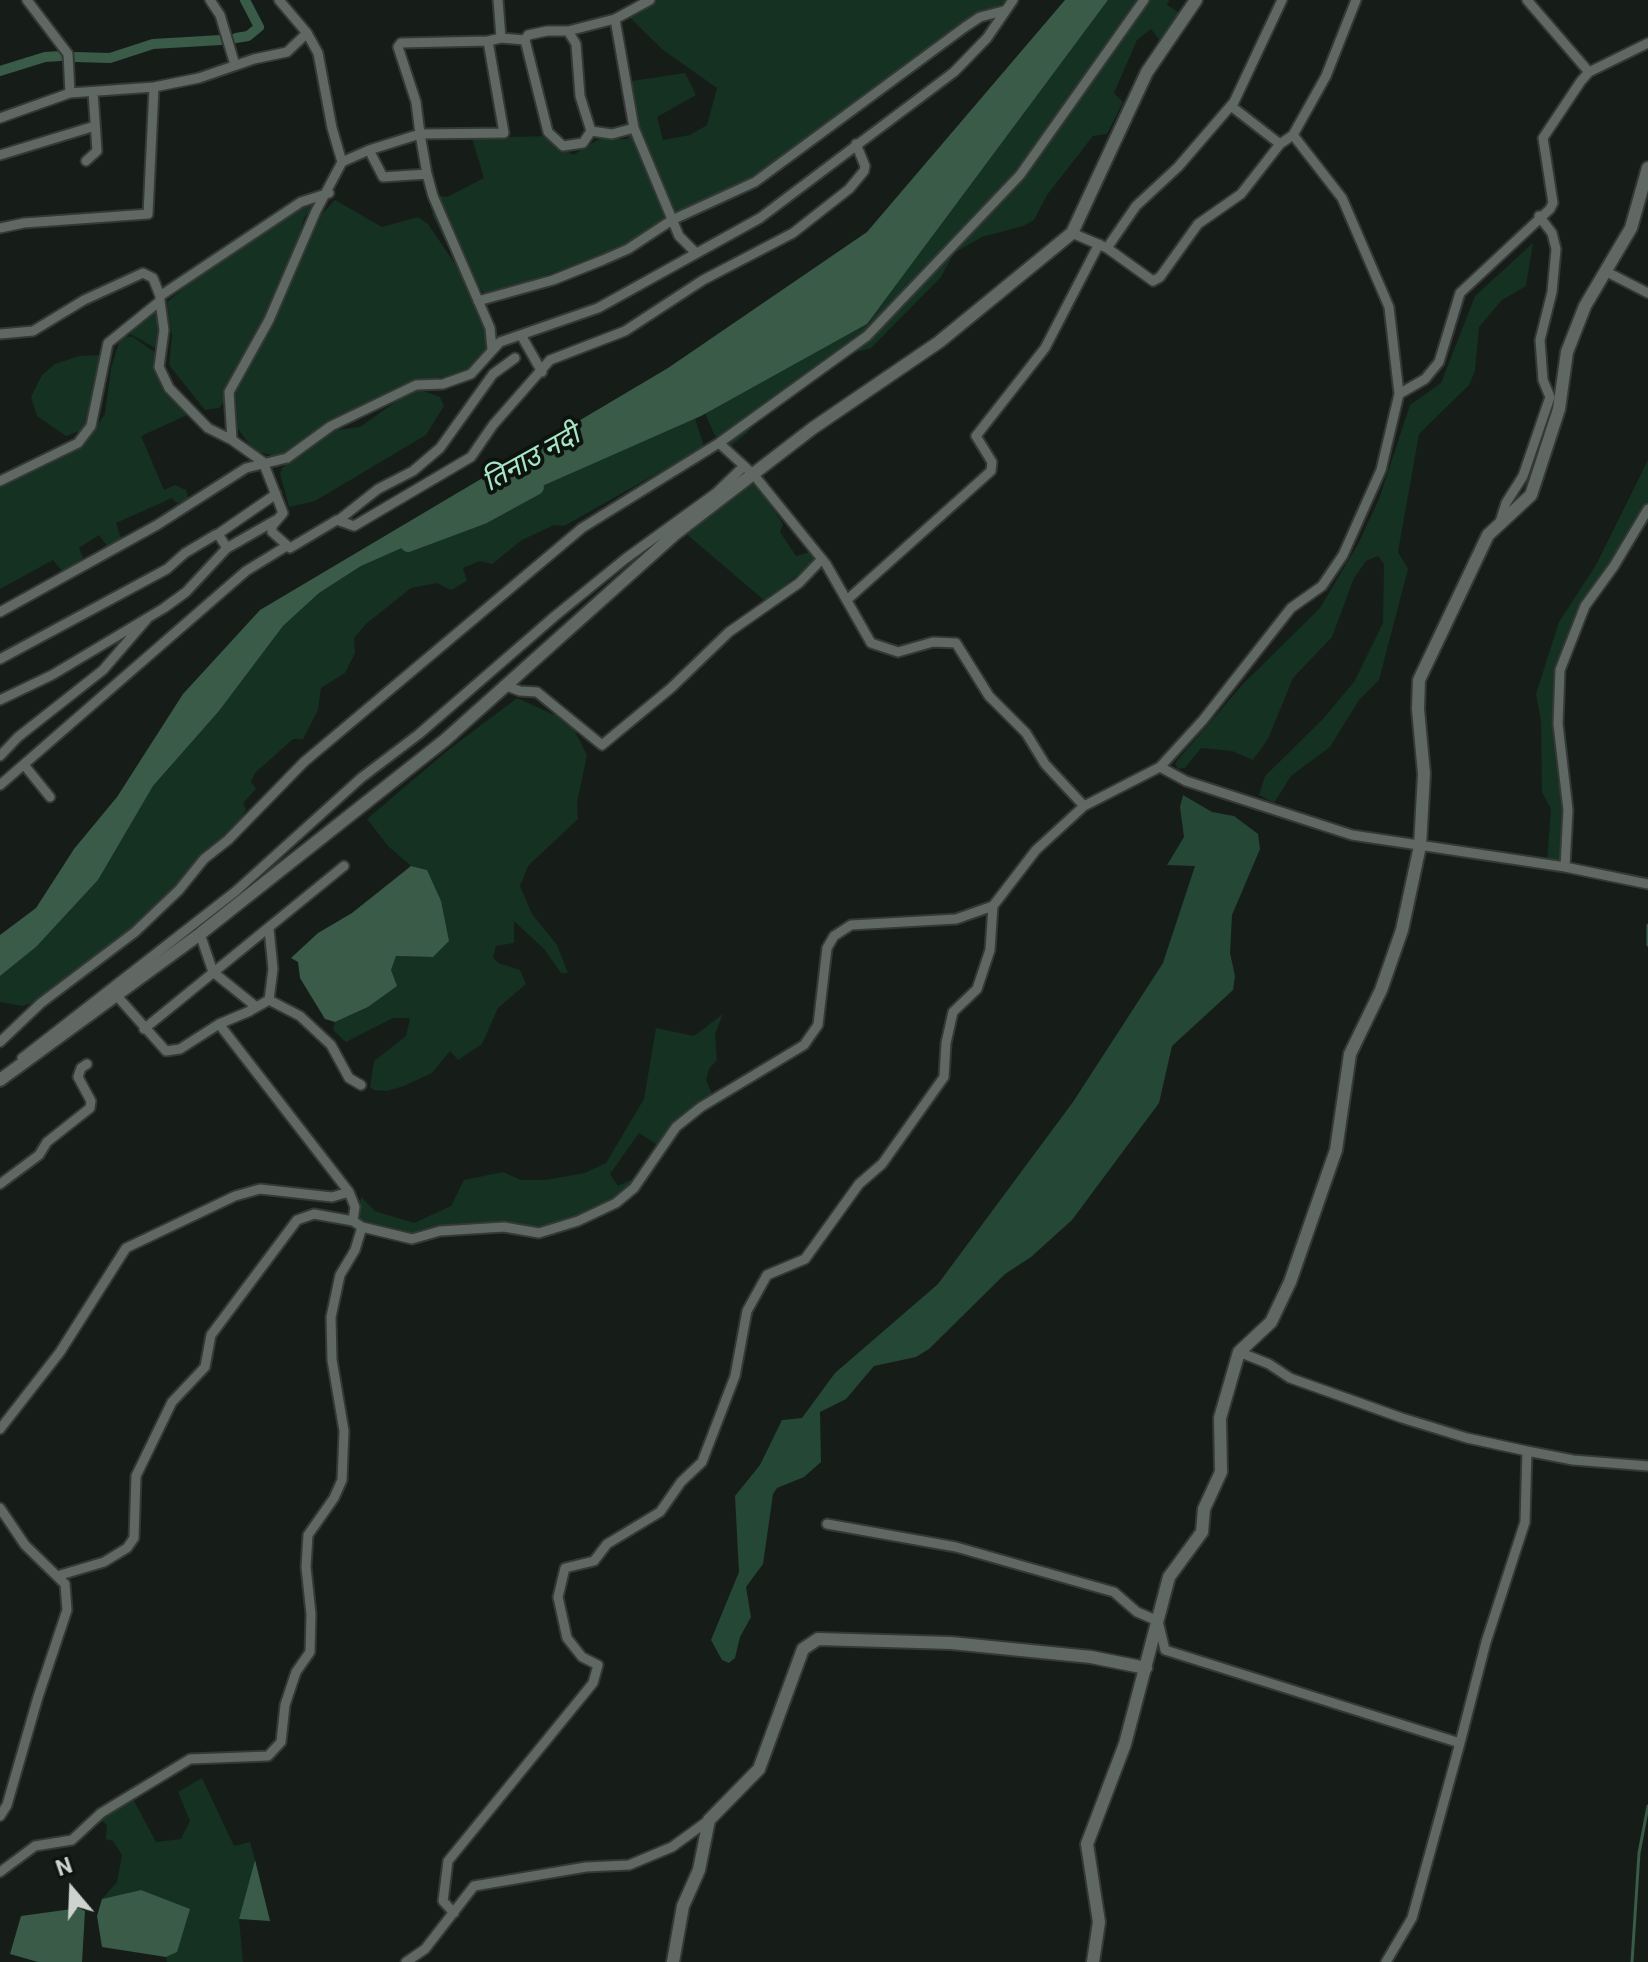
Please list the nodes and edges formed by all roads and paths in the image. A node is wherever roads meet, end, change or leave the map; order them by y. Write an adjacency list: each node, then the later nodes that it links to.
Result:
1 (27, 0): 24 (street)
2 (210, 0): 20 (street)
3 (279, 0): 15 (street)
4 (498, 0): 16 (street)
5 (650, 0): 13 (street)
6 (1013, 0): 12 (street)
7 (1144, 0): 58 (street)
8 (1196, 0): 44 (street)
9 (1282, 0): 25 (street)
10 (1356, 0): 31 (street)
11 (1527, 0): 21 (street)
12 (1003, 11): 32 (street); 42 (street)
13 (615, 19): 14 (street); 28 (street)
14 (568, 31): 17 (street); 29 (street)
15 (307, 33): 20 (street); 37 (street)
16 (501, 38): 17 (street); 18 (street)
17 (525, 40): 29 (street)
18 (488, 41): 30 (street); 30 (street)
19 (1648, 43): 21 (street)
20 (235, 65): 22 (street)
21 (1589, 72): 41 (street)
22 (154, 87): 23 (street); 43 (street)
23 (93, 92): 24 (street); 27 (street)
24 (70, 93): 26 (street)
25 (1231, 106): 33 (street); 45 (street)
26 (0, 118)
27 (95, 126): 35 (street); 36 (street)
28 (634, 128): 29 (street); 42 (street)
29 (591, 131)
30 (420, 134): 34 (street); 39 (street)
31 (1293, 135): 33 (street); 56 (street)
32 (856, 144): 46 (street); 55 (street)
33 (1280, 144): 45 (street)
34 (369, 150): 37 (street); 39 (street)
35 (0, 155)
36 (86, 161)
37 (342, 162): 40 (street)
38 (1648, 168): 47 (street)
39 (427, 174): 50 (street)
40 (329, 193): 49 (street); 57 (street)
41 (1539, 216): 56 (street); 66 (street)
42 (672, 220): 46 (street); 50 (street)
43 (0, 228)
44 (1072, 233): 45 (street); 60 (street)
45 (1103, 246): 71 (street)
46 (695, 252): 52 (street)
47 (1605, 271): 48 (street); 66 (street)
48 (1648, 293)
49 (160, 299): 51 (street); 57 (street); 61 (street)
50 (478, 301): 53 (street)
51 (0, 334)
52 (521, 335): 53 (street); 55 (street)
53 (492, 350): 59 (street)
54 (515, 358): 64 (street)
55 (542, 372): 64 (street)
56 (1399, 394): 79 (street)
57 (232, 440): 59 (street)
58 (719, 443): 60 (street); 96 (street)
59 (263, 462): 62 (street); 72 (street)
60 (748, 472): 70 (street); 75 (street); 98 (street)
61 (0, 481)
62 (276, 494): 65 (street); 67 (street)
63 (1648, 509): 85 (street)
64 (340, 519): 68 (street)
65 (276, 520): 68 (street); 69 (street)
66 (1499, 525): 83 (street)
67 (218, 534): 69 (street); 74 (street)
68 (285, 547): 78 (street)
69 (227, 548): 73 (street)
70 (822, 559): 71 (street); 75 (street)
71 (848, 599): 82 (street)
72 (0, 612)
73 (152, 614): 76 (street); 77 (street)
74 (0, 659)
75 (504, 685): 89 (street)
76 (0, 700)
77 (0, 756)
78 (25, 766): 80 (street); 81 (street)
79 (1160, 767): 82 (street); 83 (street)
80 (0, 785)
81 (50, 797)
82 (1084, 806): 87 (street)
83 (1420, 846): 85 (street); 105 (street)
84 (344, 866): 88 (street)
85 (1565, 867): 86 (street)
86 (1648, 884)
87 (993, 906): 104 (street); 118 (street)
88 (269, 929): 90 (street); 92 (street)
89 (200, 934): 90 (street); 91 (street)
90 (213, 972): 93 (street); 95 (street)
91 (117, 996): 95 (street); 98 (street)
92 (269, 1000): 93 (street); 100 (street)
93 (253, 1009): 94 (street)
94 (219, 1024): 95 (street); 102 (street)
95 (144, 1029)
96 (0, 1042)
97 (87, 1064): 101 (street)
98 (19, 1067): 99 (street)
99 (0, 1080)
100 (361, 1085)
101 (0, 1184)
102 (349, 1192): 103 (street); 106 (street)
103 (353, 1221): 104 (street); 111 (street)
104 (362, 1227): 117 (street)
105 (1239, 1352): 107 (street); 112 (street)
106 (0, 1429)
107 (1527, 1451): 108 (street); 114 (street)
108 (1648, 1466)
109 (0, 1508): 111 (street)
110 (827, 1524): 112 (street)
111 (57, 1576): 115 (street)
112 (1158, 1621): 113 (street); 114 (street)
113 (1146, 1668): 116 (street); 121 (street)
114 (1460, 1743): 122 (street)
115 (0, 1816)
116 (709, 1820): 118 (street); 120 (street)
117 (0, 1872)
118 (454, 1913): 119 (street)
119 (406, 1962)
120 (673, 1962)
121 (1093, 1962)
122 (1386, 1962)

